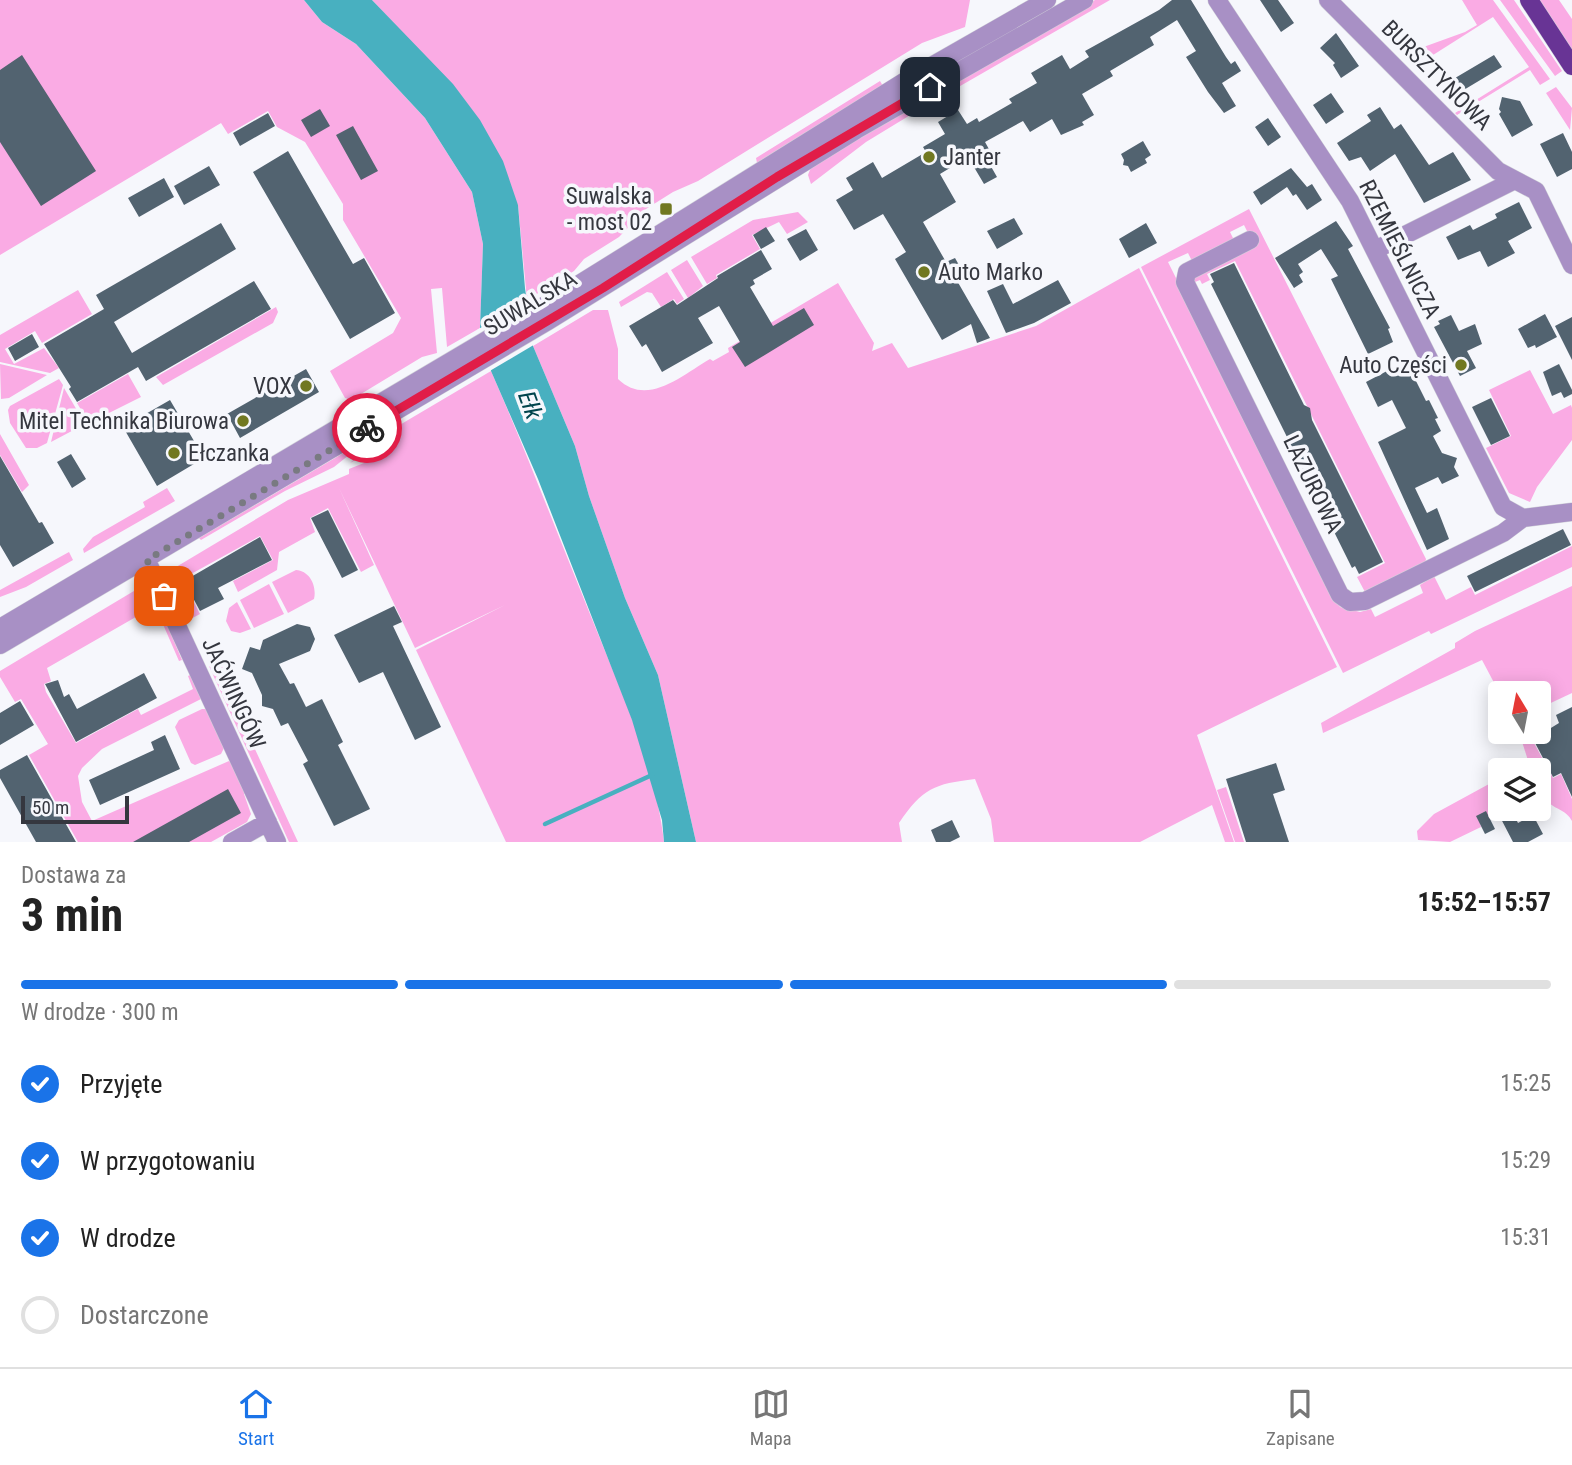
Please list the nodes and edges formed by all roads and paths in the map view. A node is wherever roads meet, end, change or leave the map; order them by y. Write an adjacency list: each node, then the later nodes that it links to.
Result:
1 (1047, 0): 11 (street, SUWALSKA)
2 (1084, 0): 11 (street, SUWALSKA)
3 (1217, 0): 9 (street, RZEMIEŚLNICZA)
4 (1328, 0): 7 (street, BURSZTYNOWA)
5 (1528, 0): 6 (main road)
6 (1572, 66)
7 (1515, 180): 9 (street); 10 (street, BURSZTYNOWA)
8 (1250, 240): 13 (street, LAZUROWA)
9 (1375, 250): 13 (street, RZEMIEŚLNICZA)
10 (1572, 265)
11 (546, 314): 14 (street, SUWALSKA)
12 (1572, 512): 13 (street)
13 (1523, 518)
14 (143, 553): 15 (street, SUWALSKA); 16 (street, SUWALSKA); 17 (street, JAĆWINGÓW)
15 (0, 628)
16 (0, 645)
17 (268, 822): 18 (street); 19 (street, JAĆWINGÓW)
18 (232, 842)
19 (277, 842)

